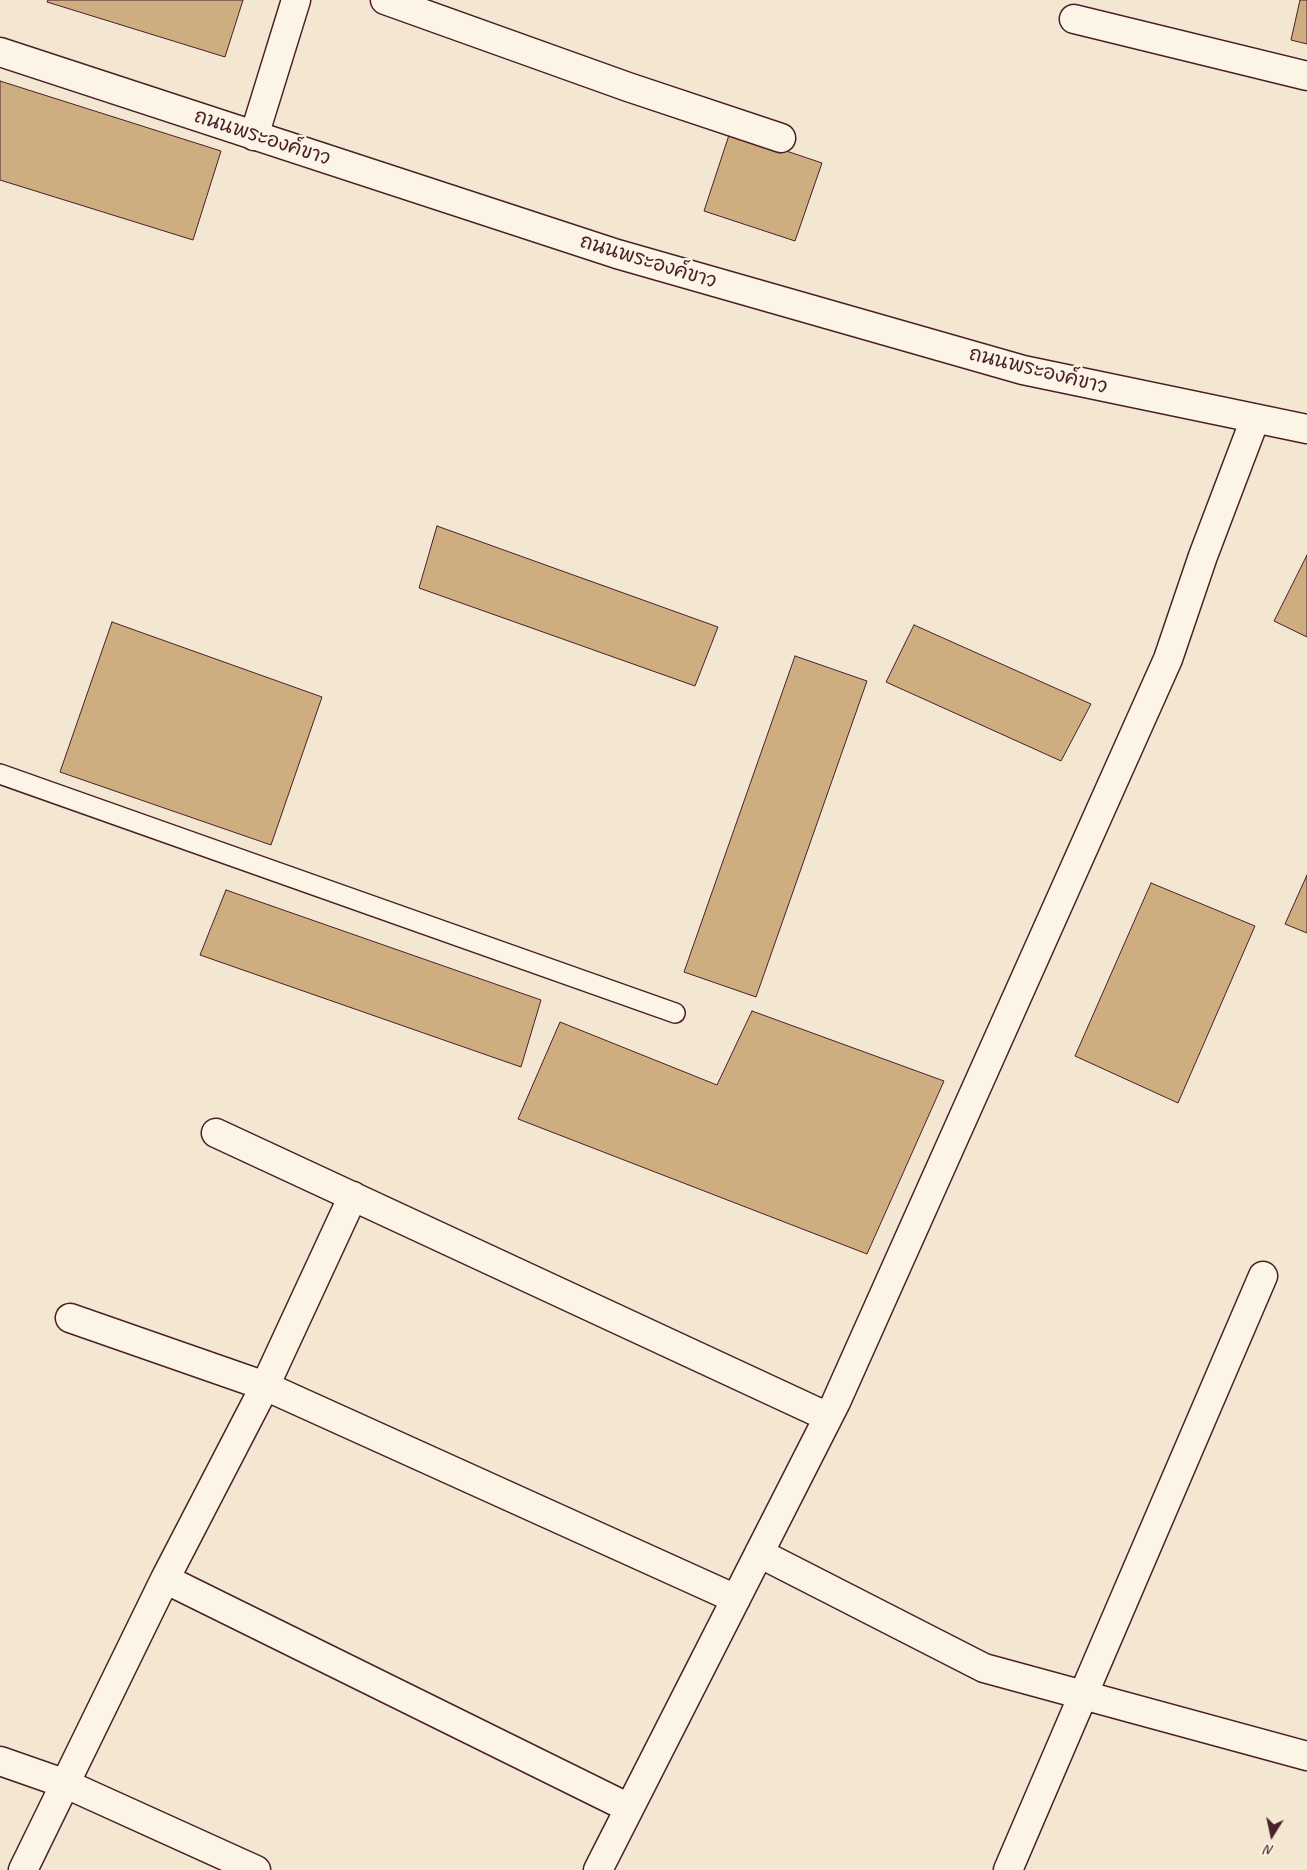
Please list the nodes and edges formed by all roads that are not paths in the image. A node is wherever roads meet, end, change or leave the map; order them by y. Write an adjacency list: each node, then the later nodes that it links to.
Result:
1 (296, 0): 6 (street)
2 (385, 0): 7 (street)
3 (1074, 19): 5 (street)
4 (0, 52): 6 (street, ถนนพระองค์ขาว)
5 (1307, 76)
6 (254, 136): 8 (street, ถนนพระองค์ขาว)
7 (781, 138)
8 (1255, 419): 9 (street, ถนนพระองค์ขาว); 17 (street)
9 (1307, 430)
10 (0, 774): 11 (lane)
11 (675, 1014)
12 (216, 1133): 13 (street)
13 (353, 1196): 16 (street); 17 (street)
14 (1263, 1276): 21 (street)
15 (70, 1318): 16 (street)
16 (265, 1386): 19 (street); 20 (street)
17 (828, 1417): 18 (street)
18 (759, 1553): 20 (street); 21 (street)
19 (165, 1579): 24 (street); 25 (street)
20 (736, 1599): 25 (street)
21 (1084, 1695): 22 (street); 29 (street)
22 (1307, 1756)
23 (0, 1761): 24 (street)
24 (66, 1784): 26 (street); 27 (street)
25 (629, 1808): 28 (street)
26 (23, 1870)
27 (256, 1870)
28 (598, 1870)
29 (1008, 1870)

